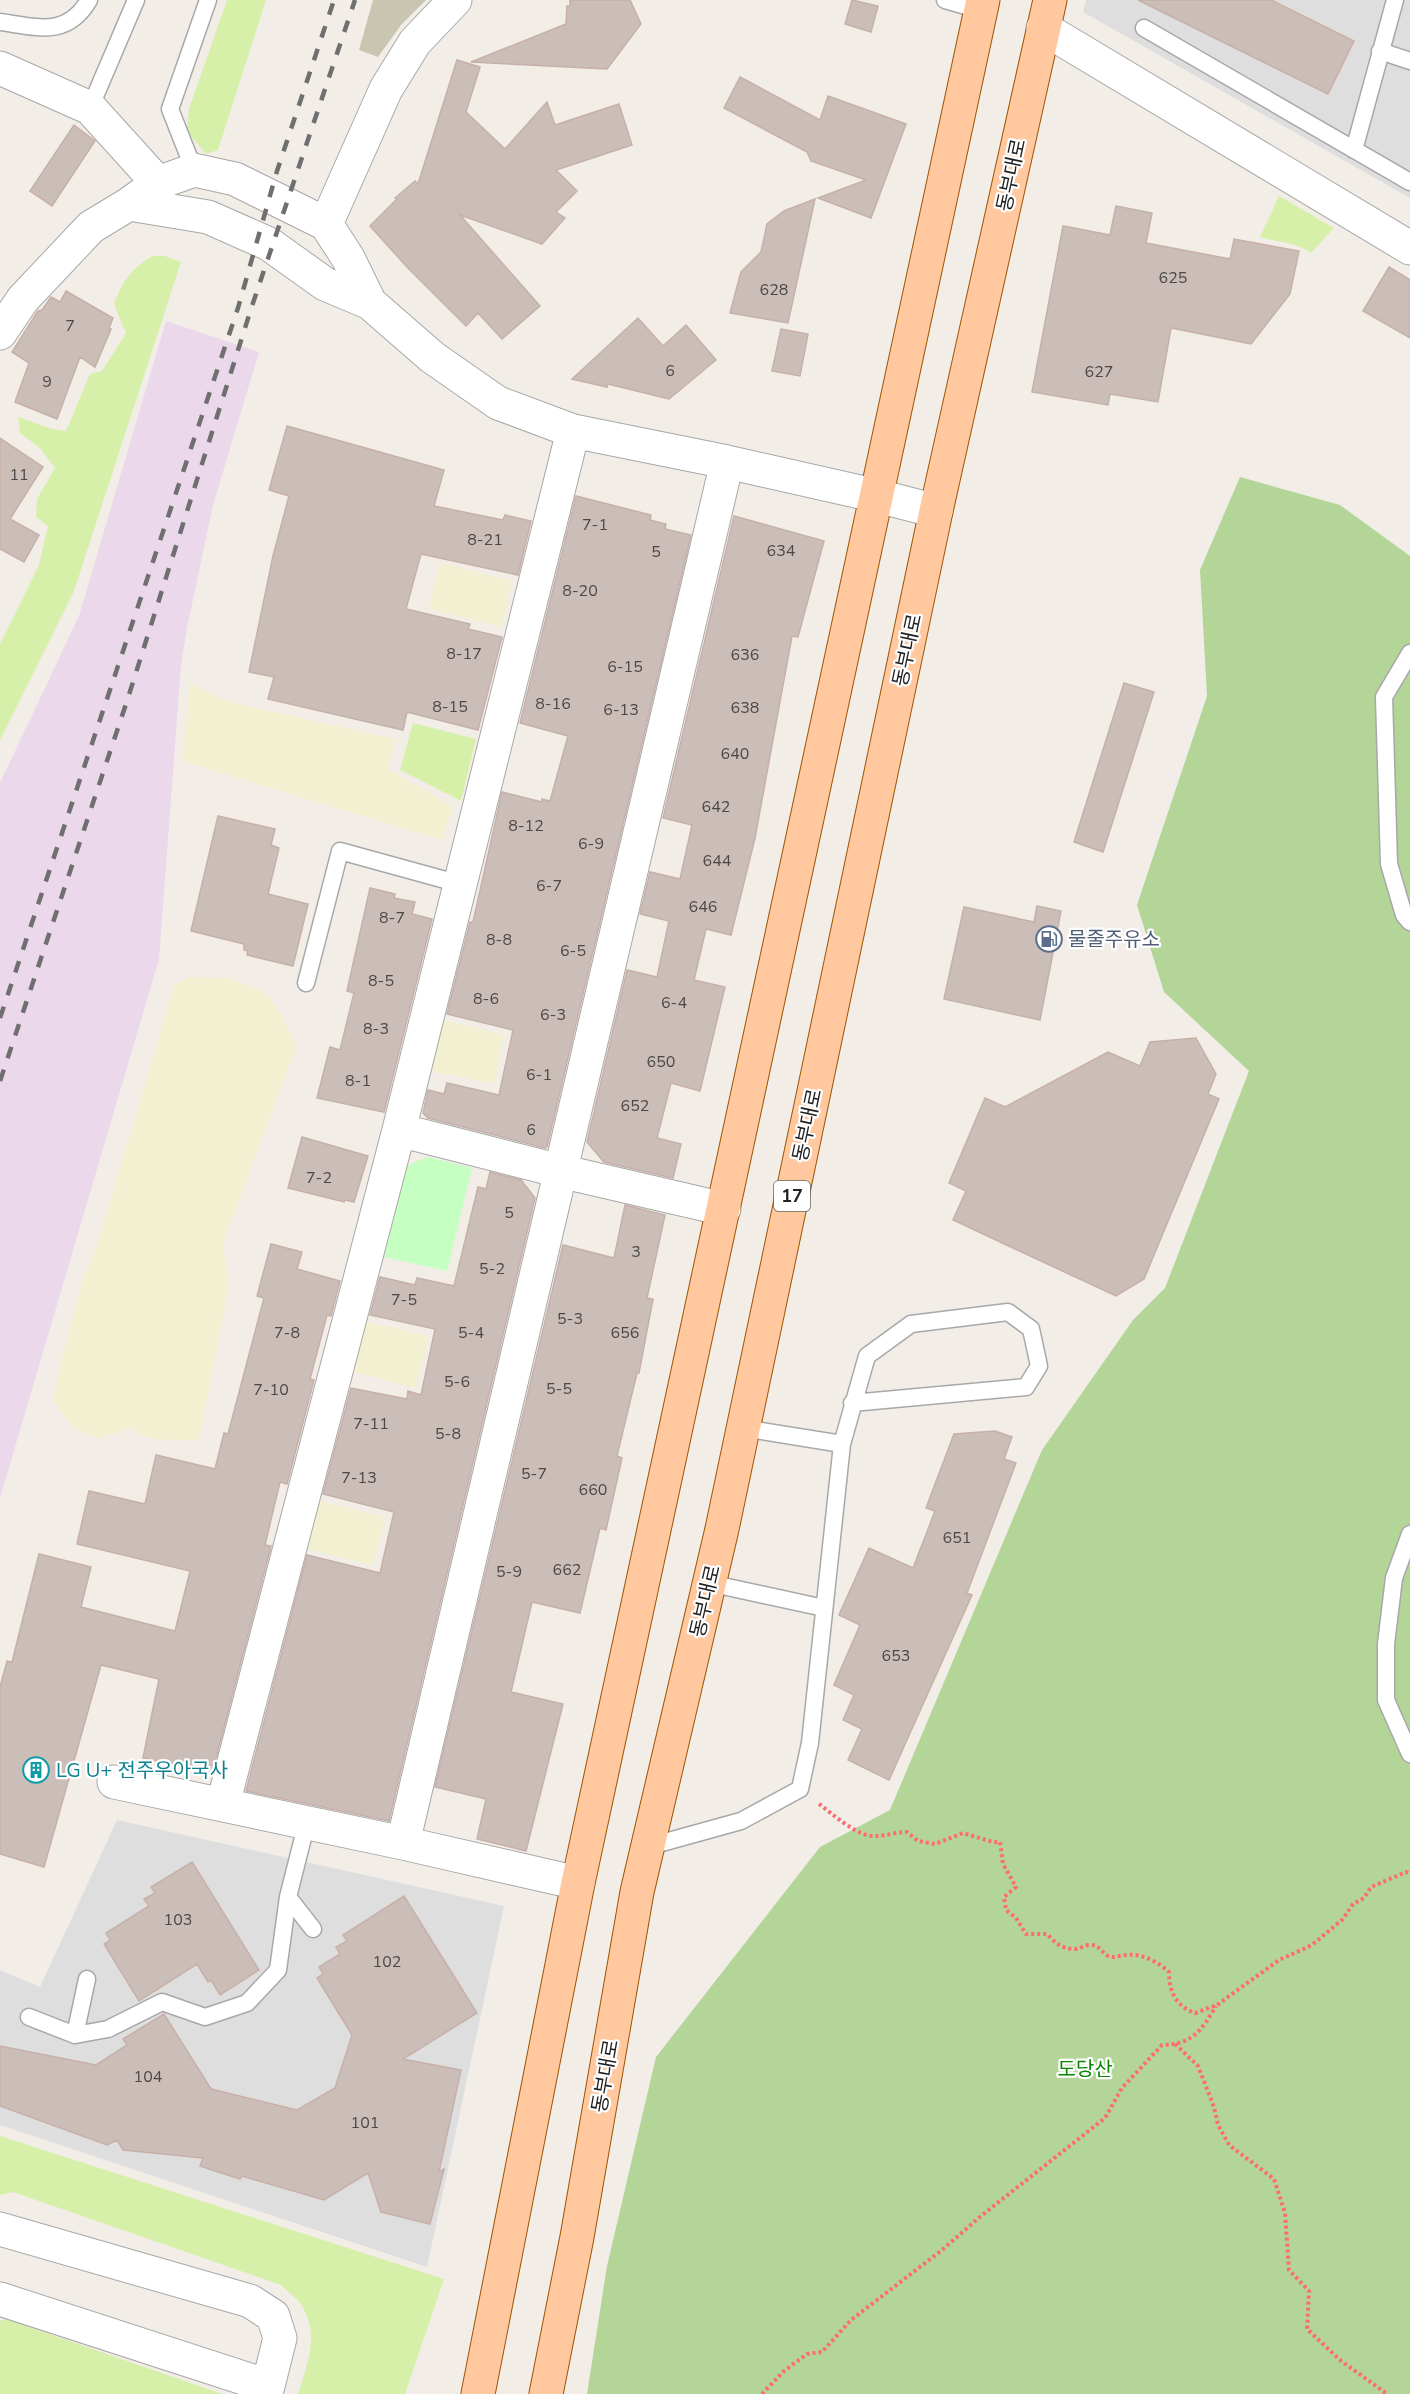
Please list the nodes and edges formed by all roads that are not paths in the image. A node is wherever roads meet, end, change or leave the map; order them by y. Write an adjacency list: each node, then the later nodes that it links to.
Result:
1 (89, 0): 9 (lane)
2 (136, 0): 14 (lane)
3 (207, 0): 16 (lane)
4 (455, 0): 20 (street)
5 (945, 0): 7 (lane)
6 (1395, 0): 11 (lane)
7 (982, 5): 26 (main road)
8 (1047, 14): 21 (street); 27 (main road, 동부대로 / 17)
9 (0, 22)
10 (1144, 28): 15 (lane)
11 (1380, 51): 12 (lane); 15 (lane)
12 (1410, 61)
13 (0, 68): 14 (street)
14 (90, 108): 18 (street)
15 (1354, 150): 17 (lane)
16 (194, 170): 18 (street); 20 (street)
17 (1410, 182)
18 (158, 183): 19 (street)
19 (129, 204): 22 (street); 23 (street)
20 (326, 224): 22 (street)
21 (1410, 248)
22 (370, 303): 24 (street)
23 (0, 333)
24 (573, 431): 25 (street); 29 (street)
25 (727, 462): 26 (street); 33 (street)
26 (878, 496): 27 (street); 34 (main road)
27 (936, 511): 36 (main road, 동부대로 / 17)
28 (1410, 653): 30 (lane)
29 (460, 884): 31 (lane); 32 (street)
30 (1410, 922)
31 (306, 983)
32 (399, 1130): 33 (street); 43 (street)
33 (560, 1171): 34 (street); 45 (street)
34 (724, 1209): 47 (main road)
35 (852, 1402): 35 (lane); 37 (lane)
36 (743, 1428): 37 (lane); 39 (main road, 동부대로 / 17)
37 (842, 1444): 40 (lane)
38 (1410, 1534): 41 (lane)
39 (709, 1583): 40 (lane); 46 (main road, 동부대로 / 17)
40 (824, 1608): 46 (lane)
41 (1410, 1754)
42 (114, 1782): 43 (street)
43 (223, 1804): 44 (street)
44 (307, 1822): 45 (street); 48 (lane)
45 (403, 1843): 47 (street)
46 (647, 1847): 57 (main road, 동부대로 / 17)
47 (578, 1883): 56 (main road)
48 (288, 1897): 49 (lane); 52 (lane)
49 (313, 1929)
50 (87, 1980): 52 (lane)
51 (29, 2017): 52 (lane)
52 (75, 2035)
53 (0, 2229): 55 (street)
54 (0, 2299): 55 (street)
55 (267, 2390)
56 (478, 2394)
57 (546, 2394)

